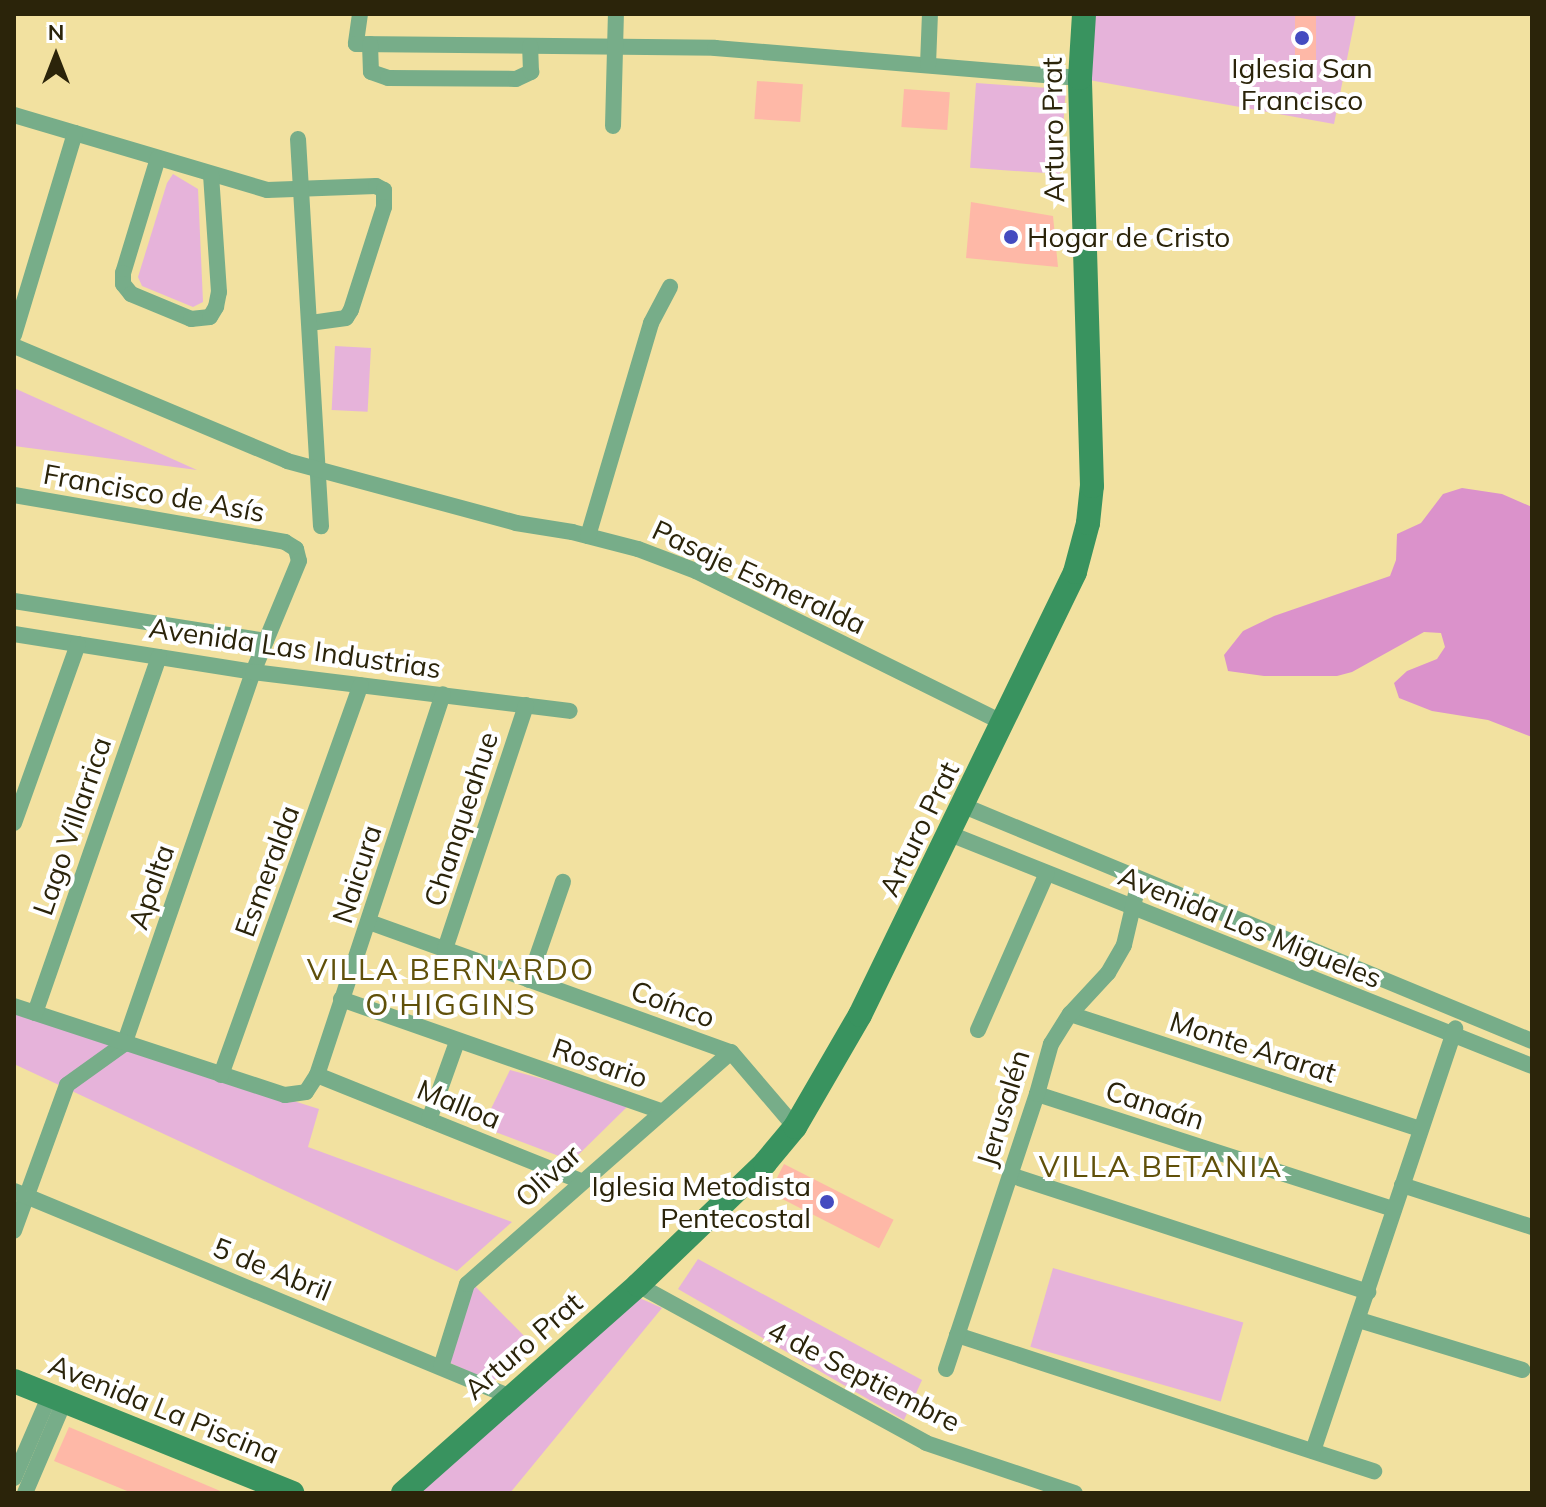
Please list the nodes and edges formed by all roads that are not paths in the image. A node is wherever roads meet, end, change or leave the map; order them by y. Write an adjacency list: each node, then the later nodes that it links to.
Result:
1 (360, 14): 5 (street)
2 (616, 14): 7 (street)
3 (930, 14): 8 (street)
4 (1084, 14): 9 (main road, Arturo Prat)
5 (363, 44): 6 (street); 6 (street)
6 (530, 46): 7 (street)
7 (615, 47): 8 (street); 11 (street)
8 (928, 65): 9 (street)
9 (1080, 78): 36 (main road, Arturo Prat)
10 (14, 115): 12 (street)
11 (613, 126)
12 (75, 133): 14 (street); 19 (street)
13 (298, 139): 16 (street)
14 (158, 158): 15 (street); 15 (street)
15 (211, 174): 16 (street)
16 (301, 189): 18 (street); 18 (street)
17 (670, 287): 24 (street)
18 (309, 323): 21 (street)
19 (14, 335)
20 (14, 346): 21 (street, Pasaje Esmeralda)
21 (318, 468): 23 (street); 24 (street, Pasaje Esmeralda)
22 (14, 495): 25 (street, Francisco de Asís)
23 (321, 526)
24 (588, 536): 36 (street, Pasaje Esmeralda)
25 (285, 542): 28 (street, Apalta)
26 (14, 601): 28 (street, Avenida Las Industrias)
27 (14, 634): 29 (street, Avenida Las Industrias)
28 (266, 641): 31 (street, Apalta)
29 (78, 644): 30 (street, Avenida Las Industrias); 38 (street)
30 (159, 657): 31 (street, Avenida Las Industrias); 50 (street, Lago Villarrica)
31 (253, 672): 32 (street, Avenida Las Industrias); 56 (street, Apalta)
32 (361, 685): 33 (street, Avenida Las Industrias); 59 (street, Esmeralda)
33 (443, 694): 34 (street, Avenida Las Industrias); 44 (street, Naicura)
34 (526, 705): 35 (street, Avenida Las Industrias); 45 (street, Chanqueahue)
35 (570, 711)
36 (1003, 723): 37 (main road, Arturo Prat)
37 (964, 806): 39 (main road, Arturo Prat); 41 (street, Avenida Los Migueles)
38 (14, 823)
39 (950, 834): 40 (street, Avenida Los Migueles); 64 (main road, Arturo Prat)
40 (1047, 873): 43 (street, Avenida Los Migueles); 52 (street)
41 (1139, 881): 43 (street, Jerusalén); 49 (street, Avenida Los Migueles)
42 (563, 882): 46 (street)
43 (1135, 909): 51 (street, Jerusalén); 53 (street, Avenida Los Migueles)
44 (369, 922): 45 (street, Coínco); 47 (street, Naicura)
45 (445, 949): 46 (street, Coínco)
46 (529, 980): 57 (street, Coínco)
47 (341, 999): 55 (street, Rosario); 60 (street, Naicura)
48 (14, 1006): 50 (street)
49 (1461, 1012): 53 (street); 54 (street, Avenida Los Migueles)
50 (35, 1013): 56 (street)
51 (1070, 1014): 61 (street, Jerusalén); 65 (street, Monte Ararat)
52 (978, 1030)
53 (1453, 1036): 58 (street, Avenida Los Migueles); 65 (street)
54 (1532, 1041)
55 (457, 1042): 62 (street, Rosario); 63 (street)
56 (124, 1044): 59 (street); 69 (street)
57 (731, 1052): 62 (street, Olivar); 64 (street, Coínco)
58 (1532, 1066)
59 (221, 1075): 60 (street)
60 (317, 1075): 63 (street, Malloa)
61 (1037, 1094): 66 (street, Jerusalén); 70 (street, Canaán)
62 (660, 1111): 67 (street, Olivar)
63 (429, 1120): 67 (street, Malloa)
64 (795, 1127): 73 (main road, Arturo Prat)
65 (1420, 1129): 68 (street)
66 (1010, 1175): 74 (street); 76 (street, Jerusalén)
67 (581, 1181): 77 (street, Olivar)
68 (1402, 1185): 70 (street); 71 (street)
69 (20, 1194): 72 (street); 77 (street, 5 de Abril)
70 (1394, 1209): 74 (street)
71 (1532, 1227)
72 (14, 1231)
73 (638, 1285): 81 (main road, Arturo Prat); 89 (street, 4 de Septiembre)
74 (1368, 1292): 75 (street)
75 (1359, 1320): 79 (street); 83 (street)
76 (957, 1335): 78 (street, Jerusalén); 83 (street)
77 (441, 1367): 81 (street, 5 de Abril)
78 (946, 1369)
79 (1523, 1370)
80 (14, 1381): 82 (main road, Avenida La Piscina)
81 (511, 1397): 88 (main road, Arturo Prat)
82 (57, 1398): 85 (street); 86 (street); 87 (main road, Avenida La Piscina)
83 (1313, 1451): 84 (street)
84 (1374, 1471)
85 (14, 1478)
86 (25, 1493)
87 (292, 1493)
88 (403, 1493)
89 (1075, 1493)

